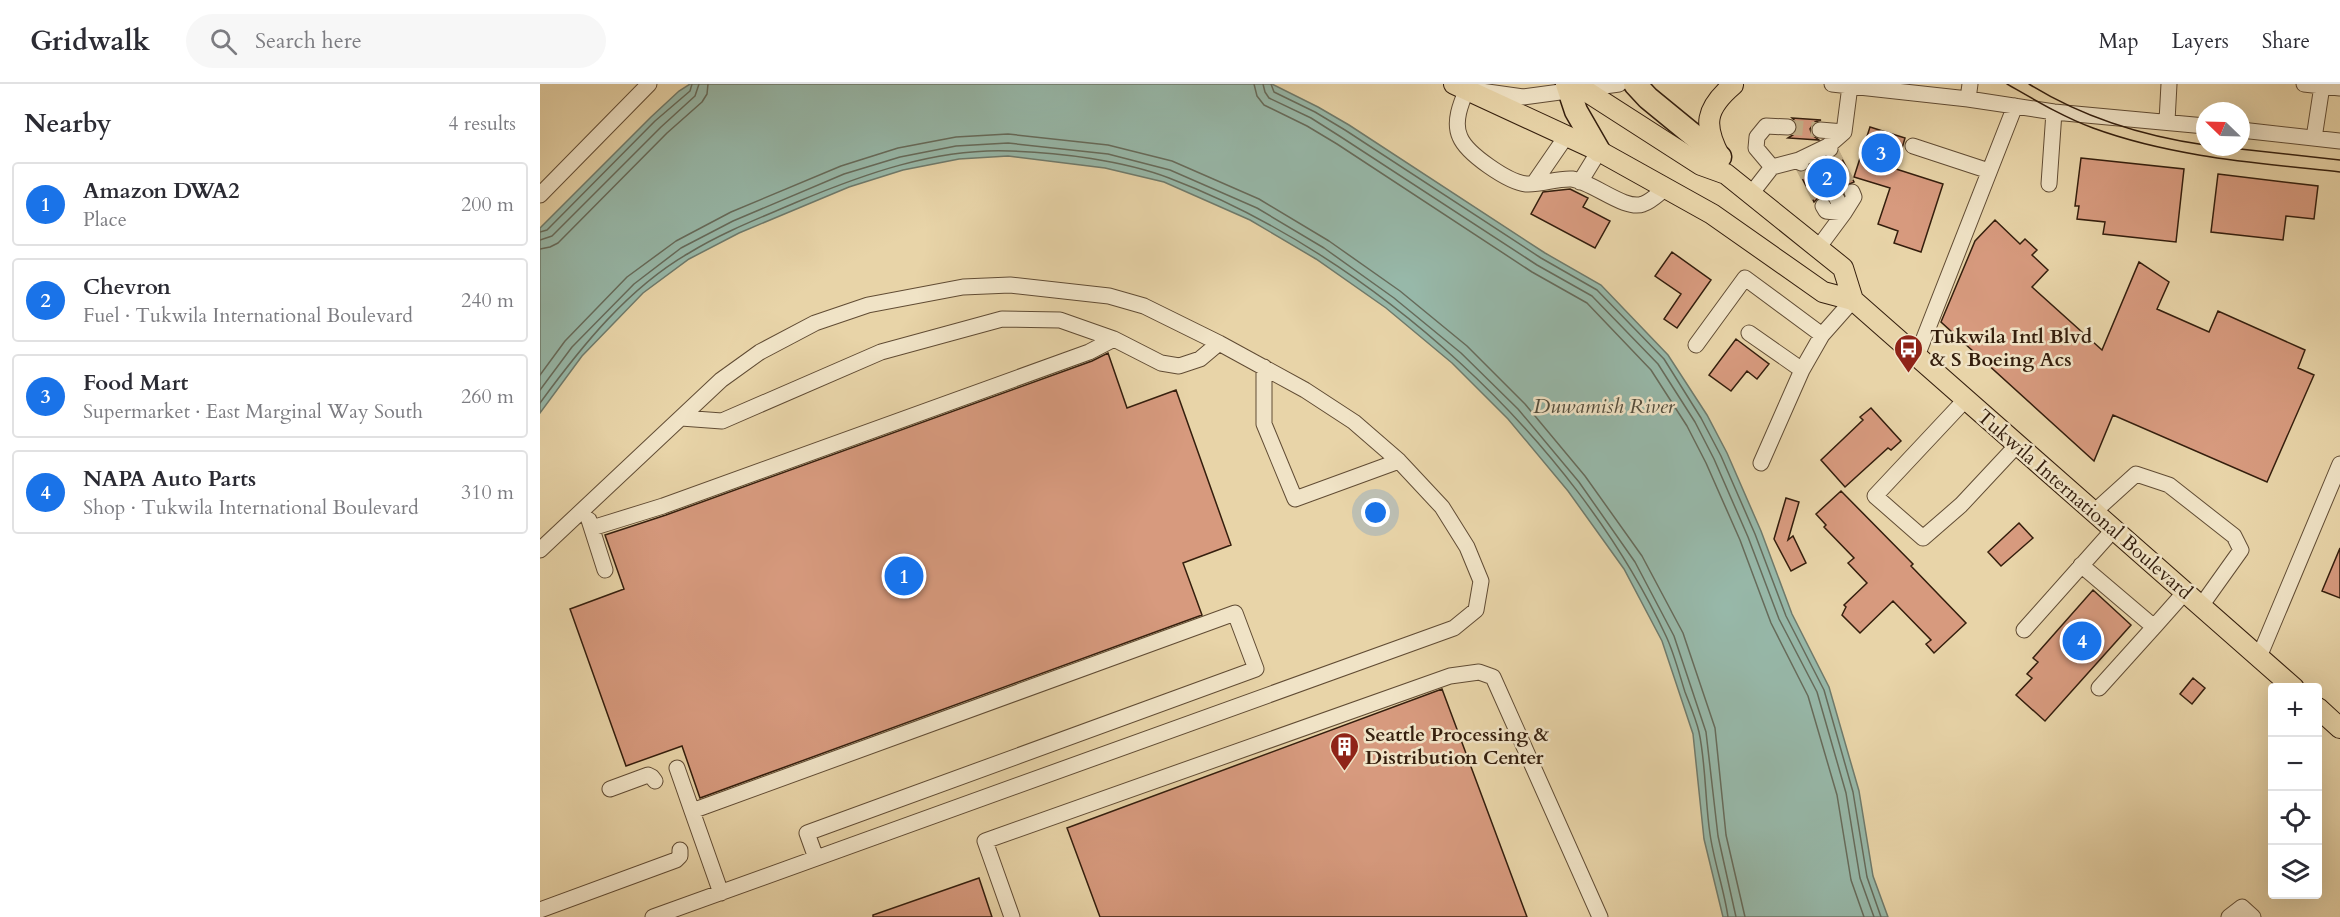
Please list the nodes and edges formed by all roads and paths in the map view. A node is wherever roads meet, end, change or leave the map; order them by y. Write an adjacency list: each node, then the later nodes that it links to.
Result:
1 (1619, 84): 13 (street)
2 (1635, 84): 29 (highway)
3 (1719, 84): 8 (street)
4 (1741, 84): 8 (street)
5 (1832, 84): 11 (street)
6 (2169, 84): 18 (street)
7 (2304, 84): 12 (street)
8 (1733, 85): 29 (main road)
9 (642, 86): 38 (street)
10 (1461, 86): 13 (street); 24 (main road); 33 (street)
11 (1850, 86): 15 (street); 23 (street)
12 (2322, 86): 14 (street); 25 (street)
13 (1574, 88): 28 (highway); 29 (main road)
14 (2340, 88)
15 (1969, 92): 16 (street)
16 (2014, 106): 17 (street); 31 (street)
17 (2054, 112): 18 (street); 34 (street)
18 (2167, 121): 19 (street)
19 (2196, 125)
20 (1788, 127): 30 (street)
21 (1820, 130): 23 (street)
22 (2250, 131): 25 (street)
23 (1844, 132): 30 (street)
24 (1566, 135): 28 (main road); 33 (street)
25 (2314, 138): 26 (street)
26 (2340, 141)
27 (1913, 146): 31 (street)
28 (1599, 151): 32 (street); 35 (main road)
29 (1723, 166): 37 (main road)
30 (1772, 167): 37 (street)
31 (1989, 171): 46 (street)
32 (1580, 182): 33 (street); 35 (street)
33 (1534, 183)
34 (2049, 184)
35 (1666, 188): 40 (main road)
36 (1851, 192): 39 (street)
37 (1751, 194): 39 (main road)
38 (540, 195)
39 (1818, 248): 40 (main road)
40 (1853, 300): 42 (street); 46 (main road, Tukwila International Boulevard)
41 (1749, 333): 48 (street)
42 (1822, 335): 45 (street); 48 (street)
43 (1114, 339): 44 (street); 50 (street); 57 (street)
44 (1219, 343): 47 (street); 50 (street)
45 (1696, 345)
46 (1917, 356): 49 (main road, Tukwila International Boulevard)
47 (1264, 367): 52 (street); 52 (street)
48 (1802, 370): 53 (street)
49 (1966, 399): 51 (main road, Tukwila International Boulevard); 51 (street)
50 (681, 418): 55 (street)
51 (2018, 444): 56 (main road, Tukwila International Boulevard)
52 (1399, 461): 76 (street)
53 (1761, 463)
54 (2340, 464): 66 (street)
55 (585, 508): 57 (street); 59 (street)
56 (2094, 512): 58 (main road, Tukwila International Boulevard); 63 (street)
57 (592, 528): 61 (street)
58 (2114, 529): 60 (street); 62 (main road, Tukwila International Boulevard)
59 (540, 550)
60 (2081, 565): 64 (street); 65 (street)
61 (605, 570)
62 (2185, 592): 63 (main road, Tukwila International Boulevard); 64 (street)
63 (2201, 606): 66 (main road, Tukwila International Boulevard)
64 (2154, 627): 68 (street)
65 (2024, 630)
66 (2259, 657): 67 (main road, Tukwila International Boulevard)
67 (2289, 683)
68 (2099, 688)
69 (2322, 712): 70 (main road)
70 (2340, 728)
71 (677, 768): 74 (street)
72 (655, 781): 73 (street)
73 (610, 789)
74 (692, 811): 76 (street); 77 (street)
75 (680, 850): 78 (street)
76 (816, 858): 77 (street)
77 (721, 892): 79 (street)
78 (540, 910)
79 (653, 917)
80 (1012, 917): 81 (street)
81 (1600, 917)
82 (2229, 917): 83 (street)
83 (2253, 917)

